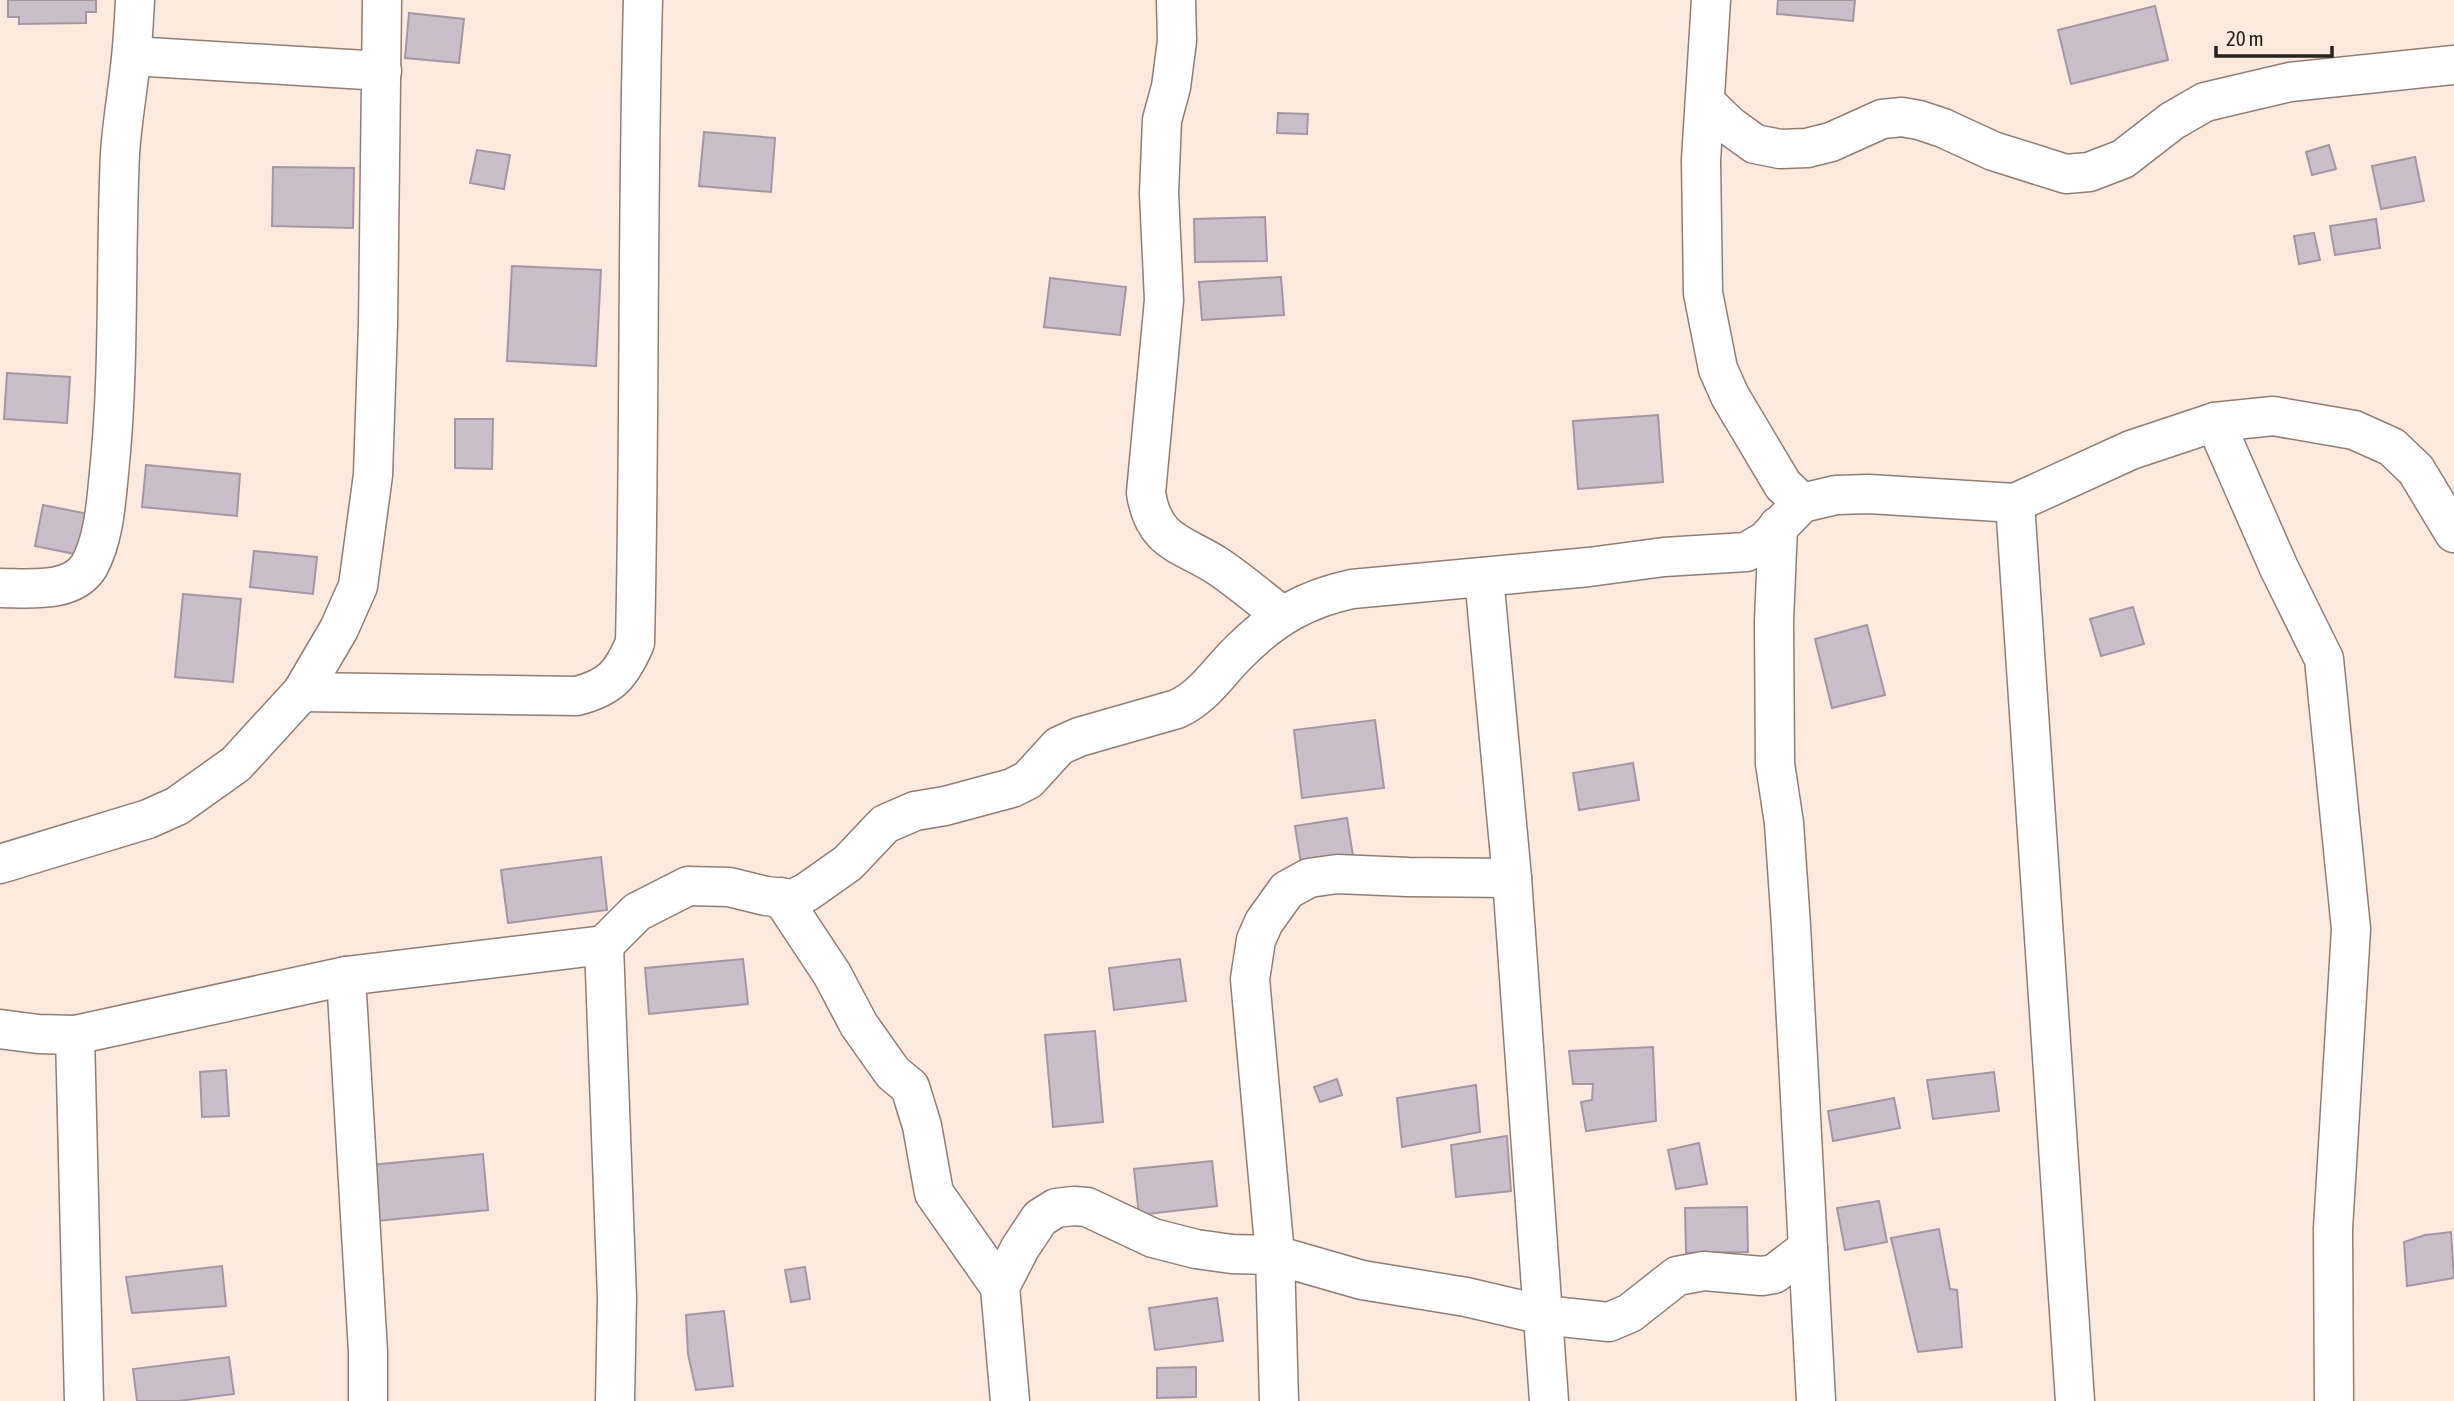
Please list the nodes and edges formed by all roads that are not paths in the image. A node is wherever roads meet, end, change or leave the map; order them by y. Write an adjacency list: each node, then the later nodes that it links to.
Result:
1 (135, 0): 6 (street)
2 (382, 0): 8 (street)
3 (643, 0): 17 (street)
4 (1176, 0): 16 (street)
5 (1712, 0): 9 (street)
6 (132, 56): 8 (street); 15 (street)
7 (2454, 65): 9 (street)
8 (382, 71): 17 (street)
9 (1705, 102): 12 (street)
10 (2215, 422): 11 (street); 13 (street); 37 (street)
11 (2015, 503): 12 (street); 36 (street)
12 (1790, 514): 14 (street); 25 (street)
13 (2454, 533)
14 (1484, 578): 16 (street); 19 (street)
15 (0, 588)
16 (1281, 615): 20 (street)
17 (302, 692): 18 (street)
18 (0, 864)
19 (1512, 878): 26 (street); 28 (street)
20 (780, 897): 21 (street); 27 (street)
21 (604, 945): 22 (street); 31 (street)
22 (346, 976): 24 (street); 30 (street)
23 (0, 1029): 24 (street)
24 (75, 1035): 29 (street)
25 (1808, 1248): 28 (street); 35 (street)
26 (1275, 1255): 27 (street); 28 (street); 33 (street)
27 (1000, 1287): 32 (street)
28 (1543, 1315): 34 (street)
29 (84, 1401)
30 (368, 1401)
31 (615, 1401)
32 (1010, 1401)
33 (1279, 1401)
34 (1549, 1401)
35 (1816, 1401)
36 (2076, 1401)
37 (2334, 1401)

